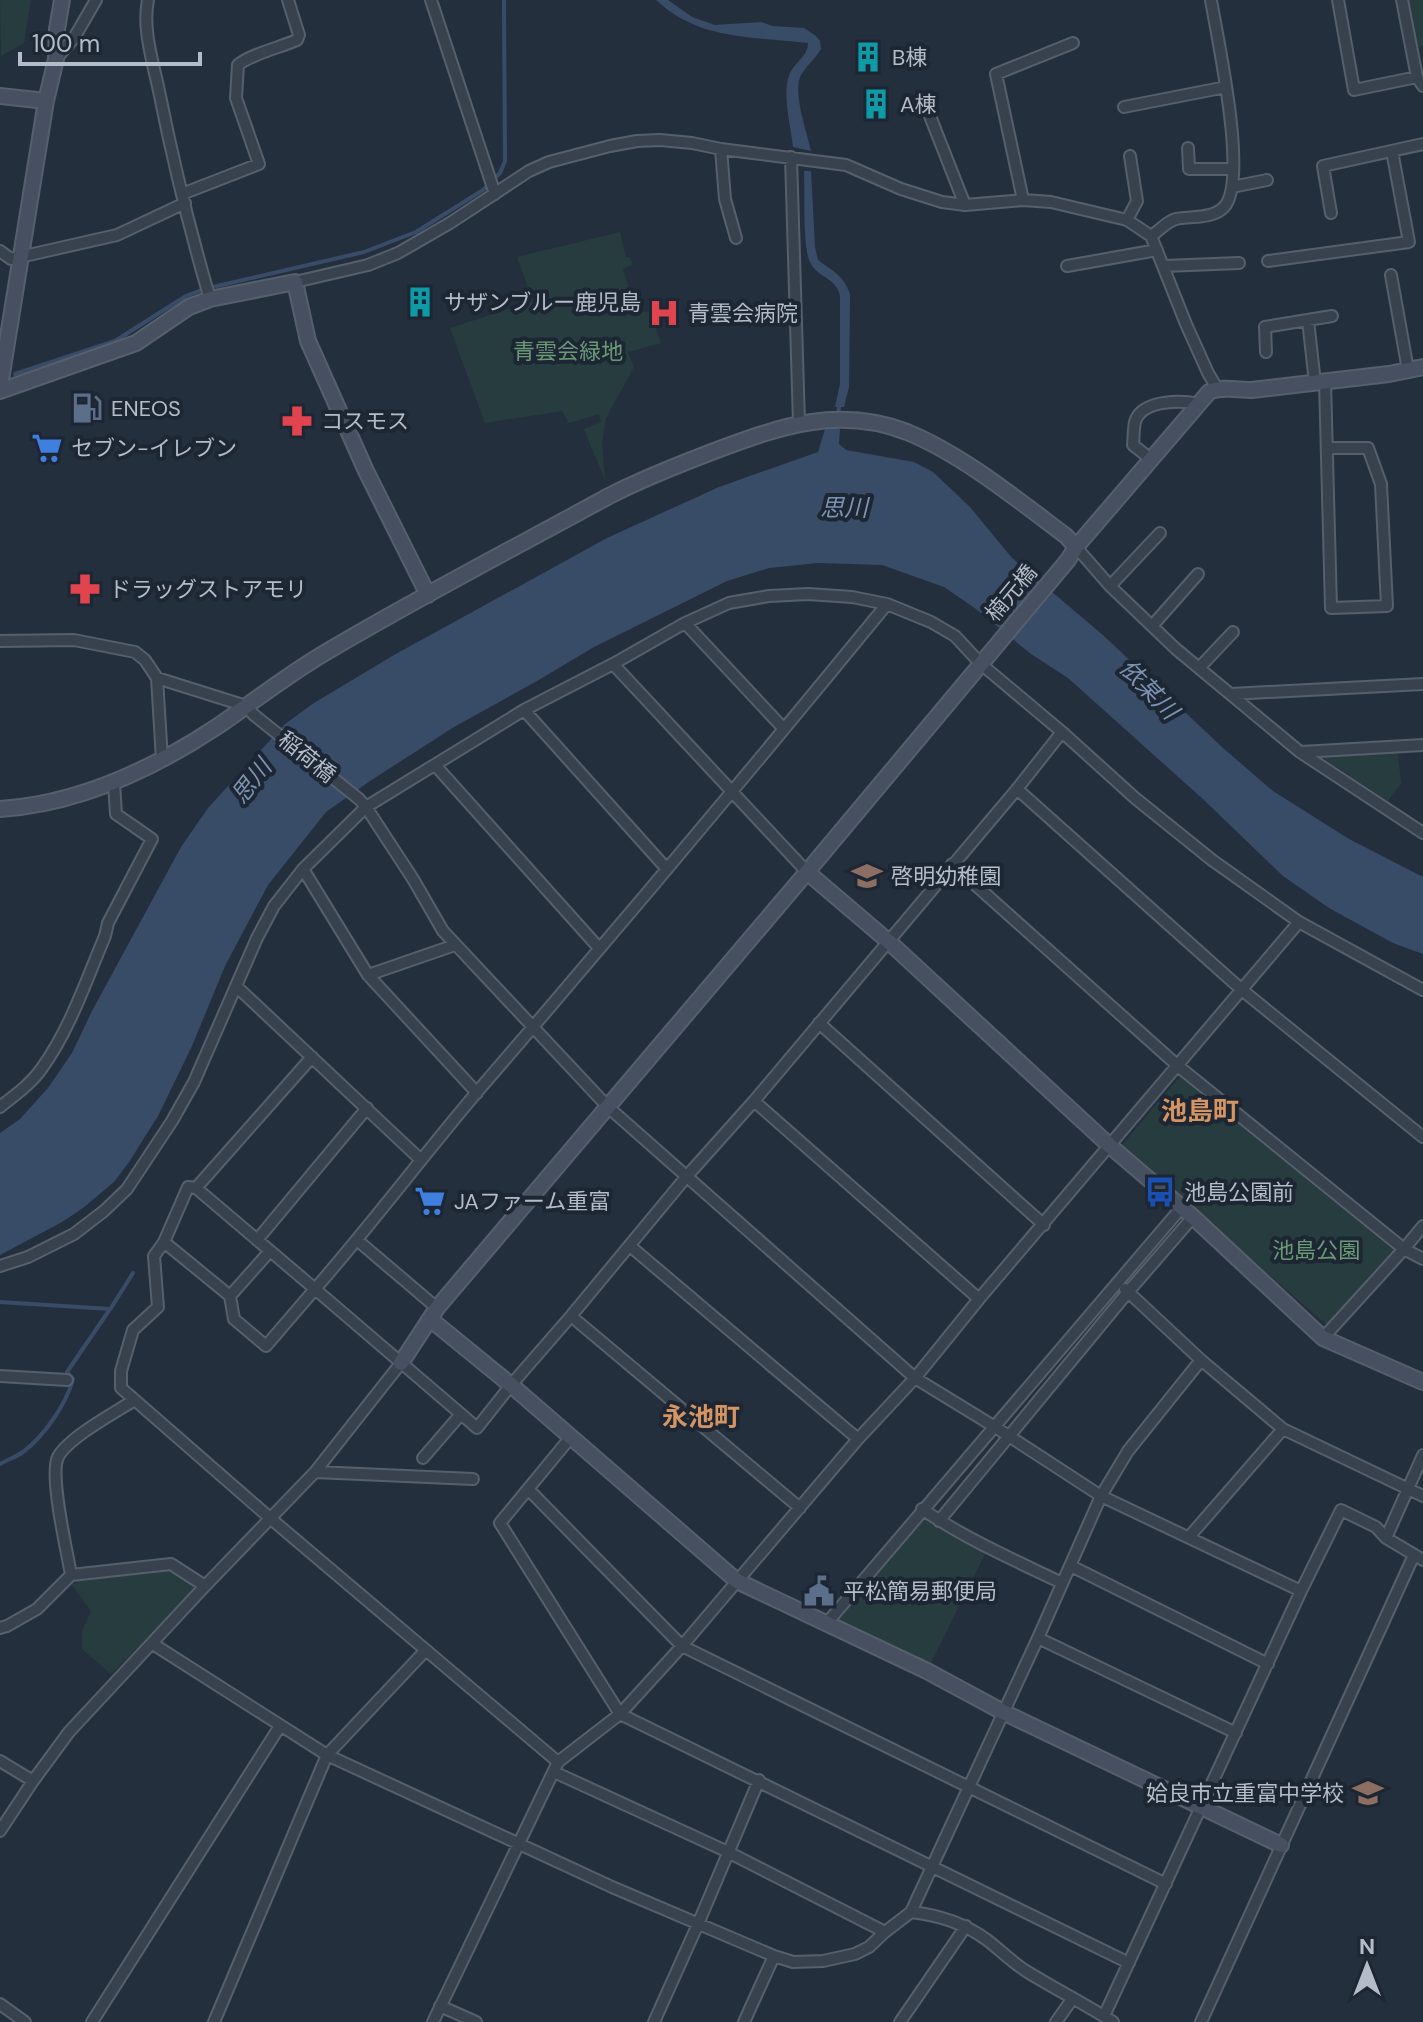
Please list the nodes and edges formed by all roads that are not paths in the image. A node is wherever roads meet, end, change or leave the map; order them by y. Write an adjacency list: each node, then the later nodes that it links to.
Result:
1 (62, 0): 10 (street)
2 (96, 0): 10 (street)
3 (148, 0): 27 (street)
4 (288, 0): 27 (street)
5 (431, 0): 26 (street)
6 (1211, 0): 12 (street)
7 (1338, 0): 11 (street)
8 (1402, 0): 11 (street)
9 (1073, 43): 28 (street)
10 (56, 59): 14 (street)
11 (1420, 81)
12 (1226, 87): 15 (street); 23 (street)
13 (0, 96): 14 (street)
14 (46, 101): 38 (street)
15 (1124, 107)
16 (928, 111): 29 (street)
17 (1423, 144): 20 (street)
18 (1188, 148): 23 (street)
19 (721, 149): 22 (street); 26 (street); 33 (street)
20 (1392, 151): 30 (street); 35 (street)
21 (1130, 156): 31 (street)
22 (791, 157): 29 (street); 54 (street)
23 (1233, 169): 25 (street)
24 (1267, 180): 25 (street)
25 (1232, 187): 32 (street)
26 (495, 192): 44 (street)
27 (184, 199): 38 (street); 45 (street)
28 (1023, 200): 29 (street); 31 (street)
29 (965, 205)
30 (1331, 213)
31 (1127, 220): 32 (street)
32 (1151, 236): 36 (street)
33 (736, 238)
34 (1423, 240): 35 (street)
35 (1409, 242): 39 (street)
36 (1157, 250): 41 (street); 42 (street)
37 (0, 251): 38 (street)
38 (22, 257): 51 (street)
39 (1268, 261)
40 (1239, 263): 42 (street)
41 (1067, 266)
42 (1164, 266): 52 (street)
43 (1391, 275): 49 (street)
44 (295, 282): 45 (street); 61 (street)
45 (210, 299): 51 (street)
46 (1332, 316): 47 (street)
47 (1308, 320): 48 (street); 50 (street)
48 (1266, 352)
49 (1415, 369): 50 (street)
50 (1320, 382): 52 (street); 55 (street)
51 (0, 388)
52 (1217, 388): 53 (street, 楠元橋)
53 (1198, 404): 56 (street, 楠元橋); 56 (street)
54 (799, 423): 58 (street); 61 (street)
55 (1328, 448): 55 (street)
56 (1152, 460): 58 (street, 楠元橋)
57 (1160, 533): 60 (street)
58 (1072, 553): 60 (street); 67 (street, 楠元橋)
59 (1198, 574): 64 (street)
60 (1110, 586): 64 (street)
61 (428, 595): 73 (street)
62 (887, 604): 63 (street); 67 (street); 75 (street)
63 (685, 623): 68 (street); 75 (street)
64 (1152, 626): 69 (street)
65 (1233, 632): 69 (street)
66 (0, 641): 70 (street)
67 (984, 660): 76 (street); 90 (street, 楠元橋)
68 (613, 664): 74 (street); 83 (street)
69 (1199, 668): 72 (street)
70 (157, 678): 73 (street); 79 (street)
71 (1423, 684): 72 (street)
72 (1231, 694): 78 (street)
73 (250, 710): 79 (street); 84 (street, 稲荷橋)
74 (524, 710): 80 (street); 88 (street)
75 (784, 729): 83 (street)
76 (1062, 732): 82 (street); 91 (street)
77 (1423, 745): 78 (street)
78 (1300, 752): 86 (street)
79 (162, 760): 81 (street)
80 (435, 765): 84 (street); 94 (street)
81 (114, 783): 85 (street); 105 (street)
82 (1017, 789): 87 (street); 97 (street)
83 (731, 793): 88 (street); 90 (street)
84 (363, 803): 89 (street); 93 (street, 稲荷橋)
85 (0, 809)
86 (1423, 833)
87 (952, 864): 92 (street); 102 (street)
88 (666, 868): 94 (street)
89 (303, 869): 95 (street); 96 (street)
90 (807, 872): 92 (street); 106 (street, 楠元橋)
91 (1299, 922): 97 (street); 98 (street)
92 (888, 941): 99 (street); 109 (street)
93 (455, 945): 95 (street); 100 (street, 稲荷橋)
94 (599, 948): 100 (street)
95 (368, 975): 103 (street)
96 (236, 986): 101 (street); 123 (street)
97 (1242, 990): 102 (street); 108 (street)
98 (1423, 990)
99 (819, 1023): 104 (street); 114 (street)
100 (534, 1028): 103 (street); 106 (street, 稲荷橋)
101 (312, 1057): 107 (street); 112 (street)
102 (1178, 1066): 109 (street); 120 (street)
103 (477, 1093): 110 (street)
104 (754, 1101): 111 (street); 128 (street)
105 (0, 1107)
106 (608, 1107): 111 (street, 稲荷橋); 129 (street, 楠元橋)
107 (367, 1108): 110 (street); 116 (street)
108 (1423, 1137)
109 (1110, 1146): 113 (street); 114 (street)
110 (421, 1160): 117 (street)
111 (687, 1176): 119 (street); 135 (street, 稲荷橋)
112 (196, 1188): 116 (street); 118 (street)
113 (1188, 1212): 124 (street); 126 (street); 131 (street)
114 (1044, 1225): 128 (street)
115 (1423, 1226): 120 (street)
116 (257, 1240): 121 (street)
117 (357, 1240): 125 (street); 129 (street)
118 (164, 1242): 127 (street); 139 (street)
119 (630, 1246): 130 (street); 145 (street)
120 (1404, 1249): 122 (street); 131 (street)
121 (270, 1251): 125 (street); 127 (street)
122 (1423, 1259)
123 (0, 1266)
124 (1118, 1283): 126 (street); 141 (street)
125 (315, 1289): 127 (street); 133 (street)
126 (1128, 1292): 132 (street); 143 (street)
127 (230, 1296)
128 (979, 1299): 135 (street)
129 (434, 1313): 133 (street, 楠元橋); 138 (street)
130 (571, 1316): 138 (street); 154 (street)
131 (1323, 1338): 137 (street)
132 (1201, 1360): 142 (street); 152 (street)
133 (401, 1363): 140 (street); 148 (street)
134 (0, 1376): 136 (street)
135 (915, 1378): 141 (street, 稲荷橋); 145 (street)
136 (67, 1380)
137 (1423, 1382)
138 (511, 1385): 140 (street); 144 (street)
139 (133, 1401): 156 (street); 162 (street)
140 (461, 1414): 147 (street)
141 (995, 1427): 143 (street, 稲荷橋); 155 (street)
142 (1283, 1429): 151 (street); 158 (street)
143 (1009, 1436): 152 (street, 稲荷橋); 157 (street)
144 (570, 1438): 150 (street); 163 (street)
145 (858, 1439): 154 (street)
146 (1423, 1455): 151 (street)
147 (423, 1458)
148 (315, 1472): 149 (street); 156 (street)
149 (473, 1479)
150 (528, 1489): 171 (street); 175 (street)
151 (1408, 1489): 153 (street); 159 (street)
152 (1101, 1496): 158 (street, 稲荷橋); 161 (street)
153 (1423, 1496)
154 (800, 1508): 163 (street)
155 (922, 1509): 157 (street); 167 (street)
156 (270, 1518): 165 (street); 172 (street)
157 (939, 1521): 164 (street)
158 (1189, 1537): 166 (street, 稲荷橋)
159 (1386, 1538): 160 (street); 166 (street)
160 (1418, 1557): 187 (street)
161 (1071, 1566): 164 (street); 173 (street)
162 (71, 1575): 165 (street); 168 (street)
163 (737, 1581): 167 (street); 171 (street)
164 (1062, 1583): 169 (street)
165 (205, 1586): 170 (street)
166 (1301, 1591): 173 (street)
167 (826, 1624): 174 (street)
168 (0, 1628)
169 (1038, 1638): 174 (street); 177 (street)
170 (153, 1644): 176 (street); 182 (street)
171 (682, 1646): 175 (street); 183 (street)
172 (426, 1650): 178 (street); 180 (street)
173 (1268, 1664): 177 (street)
174 (1003, 1712): 183 (street); 184 (street)
175 (620, 1714): 180 (street); 181 (street)
176 (280, 1726): 178 (street); 203 (street)
177 (1236, 1733): 184 (street)
178 (327, 1755): 186 (street); 204 (street)
179 (0, 1761): 182 (street)
180 (556, 1767): 186 (street); 188 (street)
181 (759, 1780): 188 (street); 189 (street)
182 (33, 1781): 185 (street)
183 (968, 1786): 189 (street); 190 (street)
184 (1202, 1806): 187 (street); 190 (street)
185 (0, 1831)
186 (518, 1844): 192 (street); 199 (street)
187 (1281, 1845): 211 (street)
188 (728, 1852): 192 (street); 194 (street)
189 (932, 1865): 191 (street); 196 (street)
190 (1166, 1884): 196 (street)
191 (911, 1912): 193 (street); 194 (street)
192 (698, 1924): 195 (street); 207 (street)
193 (966, 1926): 197 (street); 209 (street)
194 (885, 1932): 195 (street)
195 (774, 1956): 208 (street)
196 (1129, 1963): 201 (street)
197 (1073, 1998): 201 (street); 210 (street)
198 (0, 2004): 200 (street)
199 (440, 2006): 205 (street); 206 (street)
200 (12, 2018): 202 (street)
201 (1109, 2019)
202 (25, 2022)
203 (92, 2022)
204 (214, 2022)
205 (433, 2022)
206 (476, 2022)
207 (654, 2022)
208 (744, 2022)
209 (900, 2022)
210 (1056, 2022)
211 (1201, 2022)

